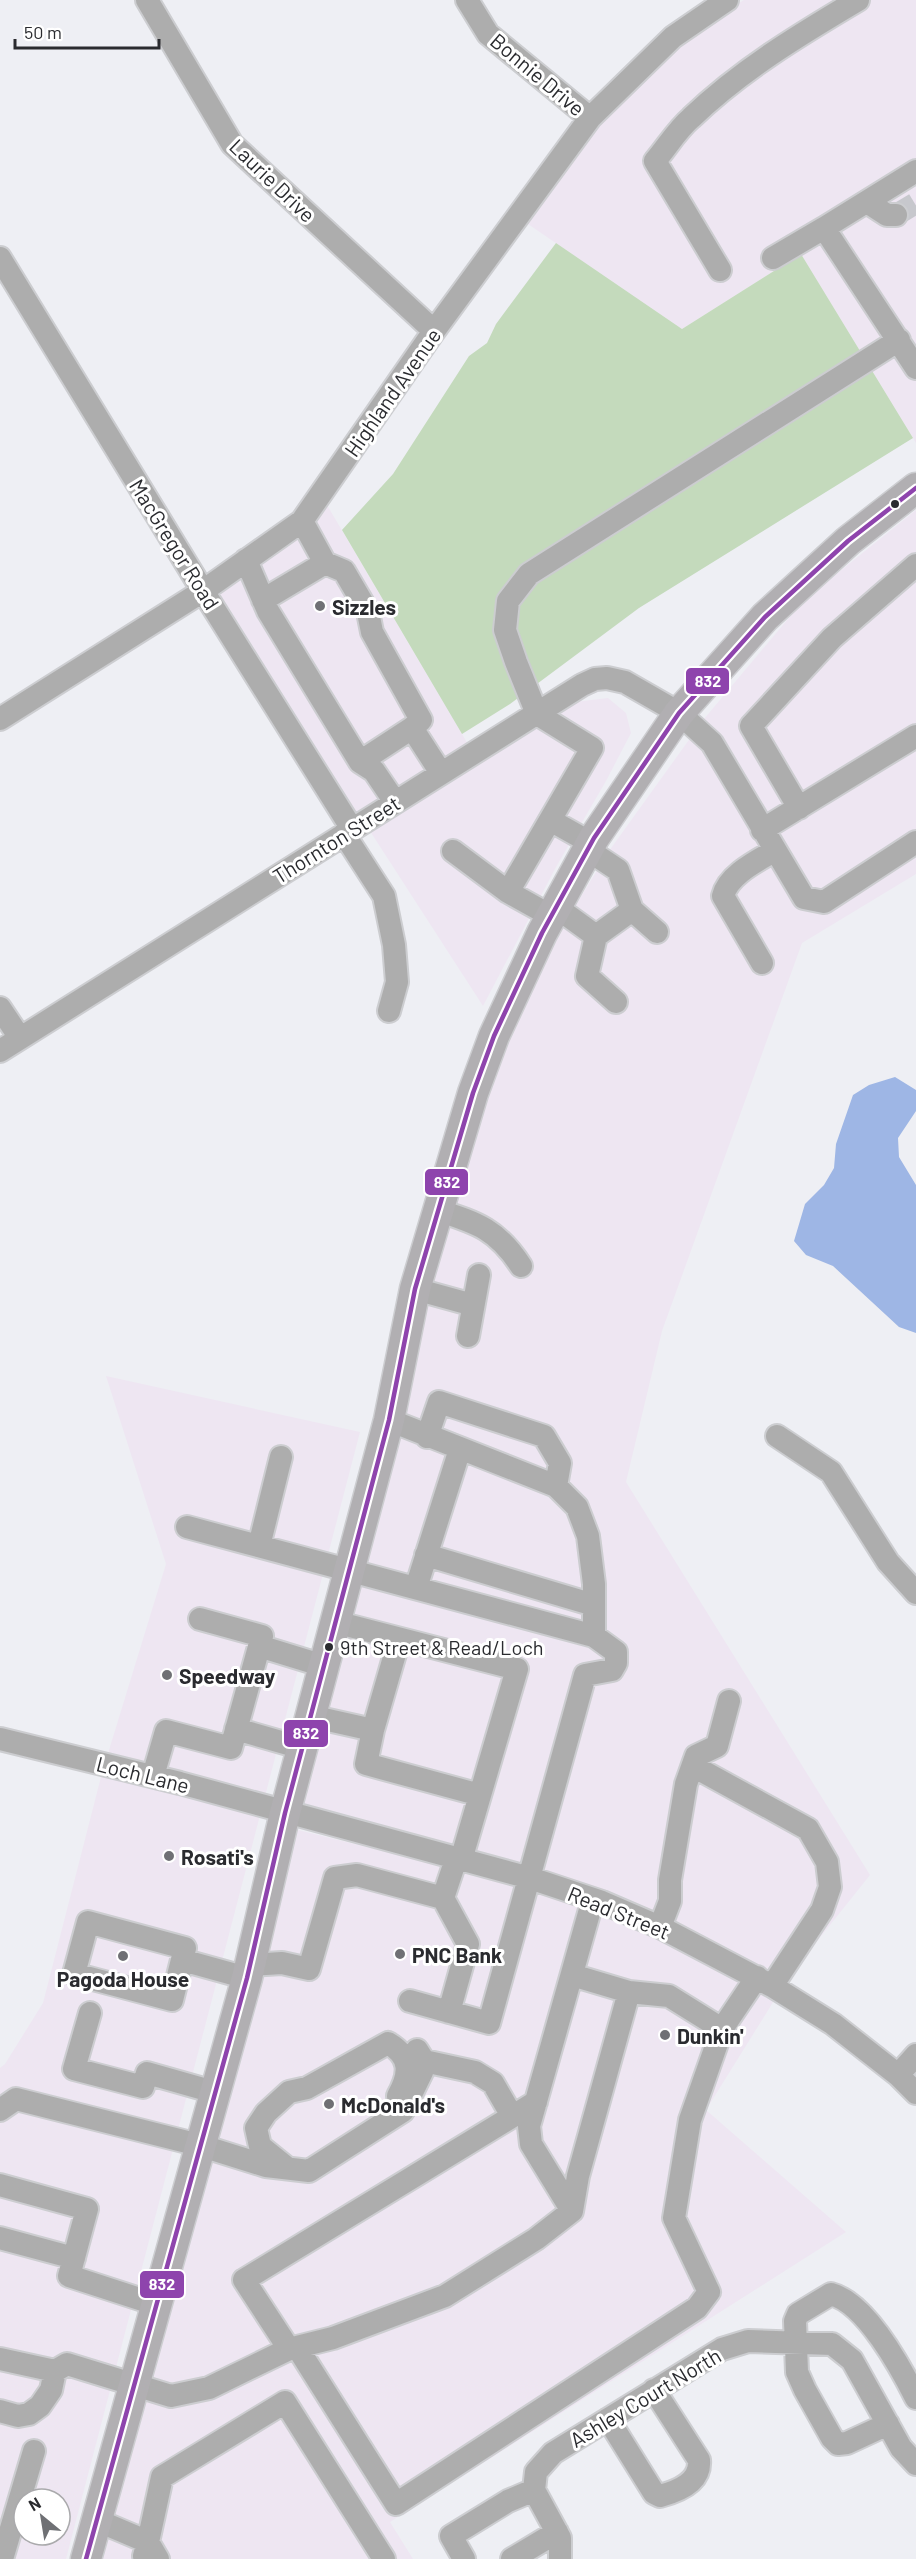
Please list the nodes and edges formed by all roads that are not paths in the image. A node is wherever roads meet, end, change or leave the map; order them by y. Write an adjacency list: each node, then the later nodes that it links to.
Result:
1 (147, 0): 13 (street, Laurie Drive)
2 (467, 0): 5 (street, Bonnie Drive)
3 (727, 0): 5 (street, Highland Avenue)
4 (858, 0): 12 (street)
5 (590, 118): 13 (street, Highland Avenue)
6 (916, 171): 7 (street)
7 (867, 202): 8 (street); 9 (street)
8 (896, 215)
9 (824, 228): 11 (street); 14 (street)
10 (0, 258): 21 (street, MacGregor Road)
11 (773, 258)
12 (720, 270)
13 (434, 331): 17 (street, Highland Avenue)
14 (899, 340): 15 (street); 24 (street)
15 (916, 368)
16 (916, 488): 23 (main road)
17 (302, 520): 18 (street, Highland Avenue); 19 (street)
18 (246, 560): 21 (street, Highland Avenue); 22 (street)
19 (325, 563): 22 (street); 26 (street)
20 (916, 565): 31 (street)
21 (203, 591): 25 (street, Highland Avenue); 34 (street, MacGregor Road)
22 (263, 600): 28 (street)
23 (679, 713): 24 (street, Thornton Street); 33 (street, Thornton Street); 36 (main road)
24 (537, 714): 29 (street, Thornton Street); 32 (street)
25 (0, 719)
26 (412, 728): 28 (street); 29 (street)
27 (916, 736): 31 (street)
28 (360, 762): 30 (street)
29 (441, 773): 30 (street, Thornton Street)
30 (395, 802): 34 (street, Thornton Street)
31 (799, 808): 33 (street)
32 (550, 820): 36 (street); 39 (street)
33 (762, 830): 38 (street, Thornton Street)
34 (348, 831): 47 (street, MacGregor Road); 48 (street, Thornton Street)
35 (916, 842): 38 (street, Thornton Street)
36 (590, 847): 40 (street); 41 (main road)
37 (453, 851): 39 (street)
38 (774, 851): 44 (street)
39 (508, 892): 41 (street)
40 (632, 910): 42 (street); 43 (street)
41 (554, 911): 43 (street); 50 (main road)
42 (657, 932)
43 (596, 936): 45 (street)
44 (762, 963)
45 (616, 1002)
46 (0, 1008): 48 (street)
47 (389, 1011)
48 (20, 1038): 49 (street, Thornton Street)
49 (0, 1051)
50 (437, 1210): 51 (street); 53 (main road)
51 (521, 1266)
52 (479, 1275): 54 (street)
53 (416, 1289): 54 (street); 56 (main road)
54 (473, 1305): 55 (street)
55 (468, 1336)
56 (389, 1420): 58 (street); 65 (main road)
57 (777, 1436): 67 (street)
58 (427, 1437): 59 (street); 61 (street)
59 (460, 1449): 61 (street); 64 (street)
60 (281, 1457): 63 (street)
61 (556, 1486): 68 (street)
62 (187, 1527): 63 (street)
63 (259, 1546): 65 (street)
64 (426, 1555): 66 (street); 68 (street)
65 (349, 1570): 66 (street); 70 (main road)
66 (416, 1588): 71 (street)
67 (916, 1593)
68 (594, 1605): 71 (street)
69 (200, 1619): 73 (street)
70 (335, 1622): 72 (street); 74 (main road)
71 (594, 1636): 86 (street)
72 (399, 1640): 78 (street); 83 (street)
73 (259, 1646): 74 (street); 77 (street)
74 (324, 1666): 76 (main road)
75 (729, 1701): 81 (street)
76 (310, 1716): 78 (street); 80 (main road)
77 (236, 1729): 80 (street); 82 (street)
78 (373, 1730): 83 (street)
79 (0, 1739): 82 (street, Loch Lane)
80 (302, 1748): 84 (main road)
81 (693, 1766): 89 (street); 93 (street)
82 (153, 1776): 84 (street, Loch Lane)
83 (480, 1794): 85 (street)
84 (285, 1813): 85 (street, Read Street); 91 (main road)
85 (458, 1859): 86 (street, Read Street); 87 (street)
86 (530, 1878): 88 (street, Read Street); 96 (street)
87 (443, 1898): 91 (street); 96 (street)
88 (593, 1899): 89 (street, Read Street); 92 (street)
89 (660, 1927): 93 (street, Read Street)
90 (182, 1960): 90 (street); 91 (street)
91 (248, 1972): 102 (main road)
92 (572, 1975): 94 (street); 105 (street)
93 (764, 1982): 98 (street); 101 (street, Read Street)
94 (629, 1992): 98 (street); 112 (street)
95 (410, 2001): 96 (street)
96 (449, 2012)
97 (90, 2013): 102 (street)
98 (722, 2029): 117 (street)
99 (916, 2055): 101 (street)
100 (424, 2061): 103 (street); 107 (street); 109 (street)
101 (898, 2075): 104 (street, Read Street)
102 (214, 2092): 108 (main road)
103 (289, 2092): 109 (street); 110 (street)
104 (916, 2093)
105 (536, 2102): 107 (street); 112 (street)
106 (0, 2110): 108 (street)
107 (512, 2116): 117 (street)
108 (199, 2145): 110 (street); 115 (main road)
109 (313, 2168): 110 (street)
110 (288, 2169)
111 (0, 2185): 114 (street)
112 (572, 2211): 117 (street)
113 (0, 2238): 114 (street)
114 (74, 2258): 115 (street)
115 (155, 2304): 120 (main road)
116 (796, 2343): 121 (street, Ashley Court North); 122 (street); 125 (street, Ashley Court North); 125 (street)
117 (293, 2348): 120 (street)
118 (0, 2359): 119 (street)
119 (55, 2371): 120 (street); 123 (street)
120 (133, 2383): 129 (main road)
121 (654, 2390): 124 (street, Ashley Court North); 124 (street)
122 (916, 2398)
123 (0, 2411)
124 (608, 2419): 128 (street, Ashley Court North)
125 (888, 2424): 127 (street, Ashley Court North)
126 (34, 2451): 132 (street)
127 (914, 2459)
128 (534, 2490): 130 (street); 135 (street)
129 (96, 2520): 131 (street); 133 (main road)
130 (559, 2543): 136 (street)
131 (150, 2553): 134 (street)
132 (2, 2559)
133 (86, 2559)
134 (384, 2559)
135 (464, 2559)
136 (512, 2559)

